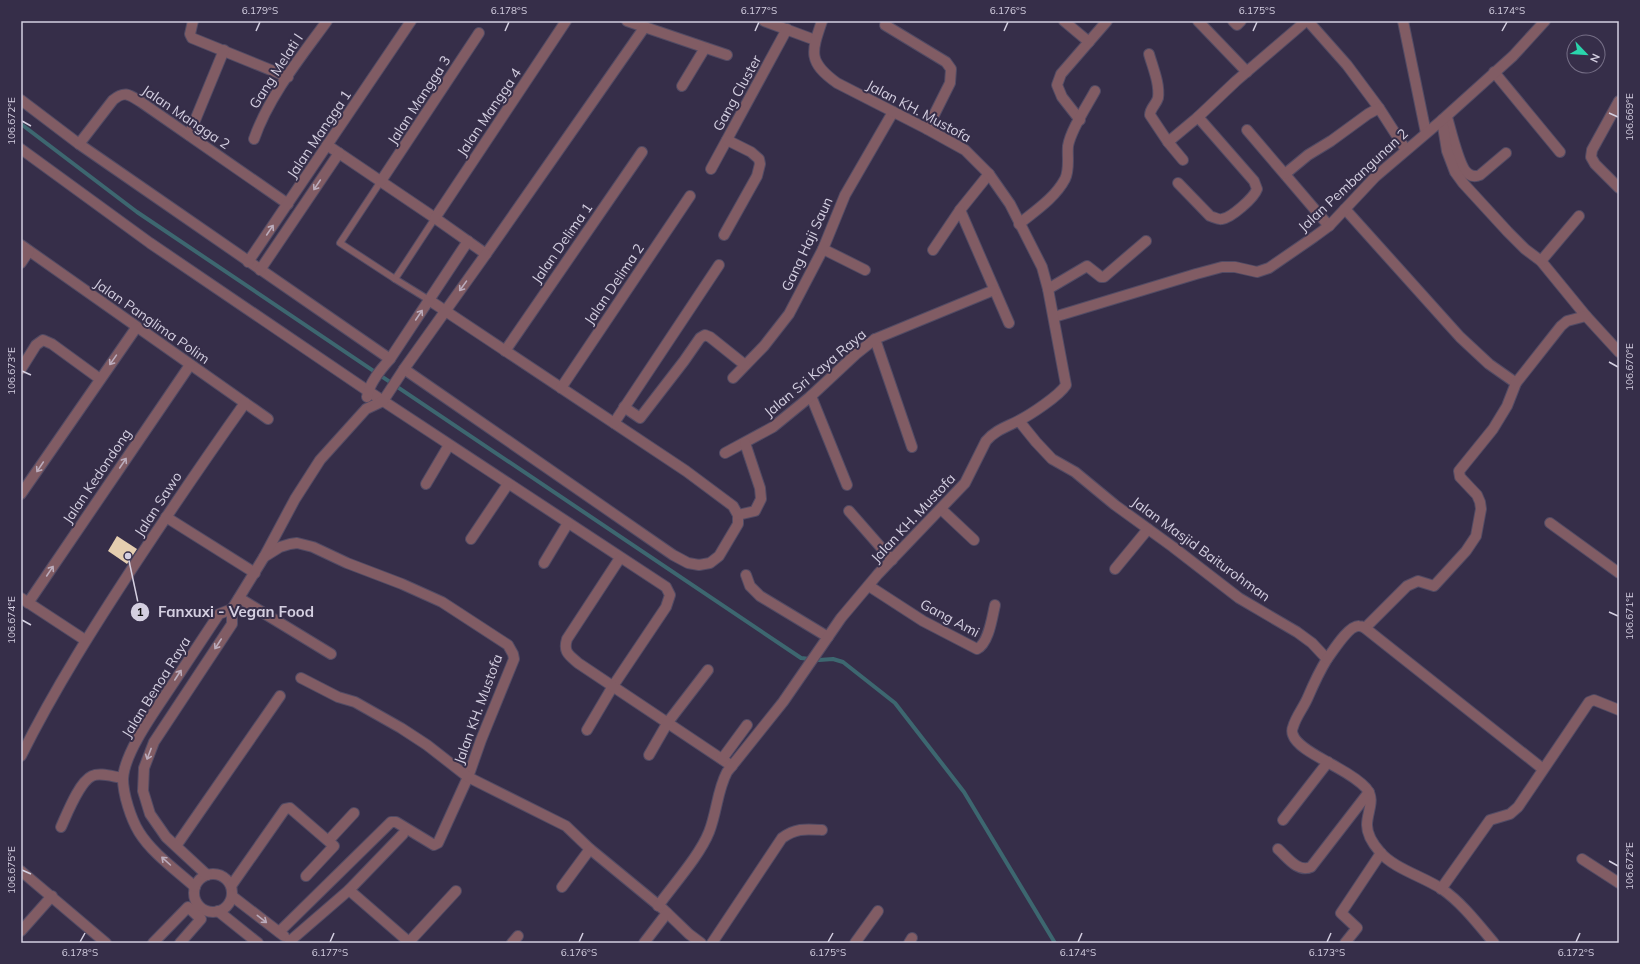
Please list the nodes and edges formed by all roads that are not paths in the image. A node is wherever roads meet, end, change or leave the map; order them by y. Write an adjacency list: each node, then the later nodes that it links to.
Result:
1 (193, 21): 23 (street)
2 (327, 21): 28 (street, Gang Melati I)
3 (411, 21): 46 (street, Jalan Mangga 1)
4 (566, 21): 65 (street, Jalan Mangga 4)
5 (627, 21): 17 (street)
6 (764, 21): 18 (street)
7 (822, 21): 20 (street)
8 (1064, 21): 21 (street)
9 (1107, 21): 21 (street)
10 (1198, 21): 26 (street)
11 (1233, 21): 12 (street)
12 (1241, 21)
13 (1307, 21): 26 (street); 33 (street)
14 (1402, 21): 40 (street)
15 (1545, 21): 27 (street, Jalan Pembangunan 2)
16 (885, 25): 38 (street)
17 (644, 28): 22 (street); 74 (street)
18 (787, 29): 20 (street); 43 (street, Gang Cluster)
19 (479, 33): 57 (street, Jalan Mangga 3)
20 (815, 40): 34 (street, Jalan KH. Mustofa)
21 (1089, 42): 37 (street)
22 (705, 48): 25 (street); 29 (street)
23 (224, 50): 28 (street); 41 (street)
24 (1148, 54): 44 (street)
25 (727, 55)
26 (1247, 72): 35 (street)
27 (1494, 72): 36 (street, Jalan Pembangunan 2); 50 (street)
28 (288, 77): 42 (street, Gang Melati I)
29 (682, 86)
30 (1096, 91): 37 (street)
31 (21, 100): 45 (street)
32 (1619, 101): 59 (street)
33 (1379, 108): 48 (street); 56 (street)
34 (893, 112): 38 (street, Jalan KH. Mustofa); 72 (street, Gang Haji Saun)
35 (1198, 117): 44 (street); 58 (street)
36 (1442, 119): 40 (street, Jalan Pembangunan 2); 52 (street); 75 (street)
37 (1080, 120): 66 (street)
38 (927, 129): 55 (street, Jalan KH. Mustofa)
39 (1247, 130): 56 (street)
40 (1426, 132): 48 (street, Jalan Pembangunan 2)
41 (189, 135): 45 (street, Jalan Mangga 2); 61 (street, Jalan Mangga 2)
42 (254, 139)
43 (727, 140): 54 (street, Gang Cluster); 68 (street)
44 (1168, 142): 53 (street)
45 (80, 144): 76 (street)
46 (328, 145): 51 (street); 61 (street, Jalan Mangga 1)
47 (21, 149): 104 (street)
48 (1406, 150): 63 (street, Jalan Pembangunan 2)
49 (642, 152): 93 (street, Jalan Delima 1)
50 (1560, 152)
51 (339, 153): 57 (street); 79 (street, Jalan Mangga 1, one-way to 79)
52 (1506, 154)
53 (1183, 160)
54 (710, 169)
55 (989, 174): 62 (street); 66 (street, Jalan KH. Mustofa)
56 (1285, 174): 67 (street)
57 (381, 181): 65 (street); 81 (lane)
58 (1178, 183)
59 (1619, 188)
60 (690, 196): 103 (street, Jalan Delima 2)
61 (288, 204): 76 (street, Jalan Mangga 1, one-way to 61)
62 (960, 210): 73 (street); 83 (street)
63 (1345, 210): 67 (street, Jalan Pembangunan 2); 102 (street)
64 (1579, 216): 75 (street)
65 (435, 218): 69 (street); 81 (lane)
66 (1019, 224): 82 (street, Jalan KH. Mustofa)
67 (1328, 226): 87 (street, Jalan Pembangunan 2)
68 (724, 235)
69 (468, 241): 74 (street); 84 (street)
70 (1146, 241): 82 (street)
71 (25, 248): 77 (street); 89 (street, Jalan Panglima Polim)
72 (822, 249): 80 (street); 97 (street, Gang Haji Saun)
73 (932, 250)
74 (486, 254): 85 (street, one-way to 85)
75 (1541, 261): 86 (street)
76 (248, 262): 79 (street)
77 (21, 263)
78 (719, 265): 108 (street)
79 (260, 270): 95 (street)
80 (865, 270)
81 (396, 279): 84 (lane)
82 (1048, 289): 87 (street, Jalan KH. Mustofa)
83 (994, 290): 88 (street); 91 (street, Jalan Sri Kaya Raya)
84 (429, 300): 85 (street); 90 (street, one-way to 84)
85 (444, 311): 92 (street); 93 (street)
86 (1584, 317): 94 (street); 102 (street)
87 (1054, 318): 111 (street, Jalan KH. Mustofa)
88 (1008, 323)
89 (136, 328): 96 (street, Jalan Panglima Polim); 101 (street, one-way to 101)
90 (408, 331): 92 (street); 95 (street)
91 (875, 339): 105 (street, Jalan Sri Kaya Raya); 115 (street)
92 (422, 343): 99 (street)
93 (505, 351): 103 (street)
94 (1619, 352)
95 (390, 359): 104 (street)
96 (190, 365): 107 (street, Jalan Panglima Polim); 140 (street, Jalan Kedondong, one-way to 96)
97 (745, 365): 100 (street, Gang Haji Saun); 108 (street)
98 (21, 369): 101 (street)
99 (404, 369): 106 (street); 123 (street)
100 (733, 378)
101 (100, 379): 120 (street, one-way to 120)
102 (1516, 384): 143 (street)
103 (561, 388): 112 (street)
104 (370, 389): 106 (street); 109 (street)
105 (811, 396): 113 (street, Jalan Sri Kaya Raya); 119 (street)
106 (385, 398): 109 (street); 114 (street)
107 (245, 403): 110 (street, Jalan Panglima Polim); 124 (street, Jalan Sawo)
108 (624, 407): 112 (street)
109 (366, 409): 130 (street)
110 (268, 420)
111 (1019, 421): 121 (street, Jalan KH. Mustofa); 127 (street, Jalan Masjid Baiturohman)
112 (614, 423): 123 (street)
113 (744, 443): 116 (street, Jalan Sri Kaya Raya); 123 (street)
114 (449, 445): 117 (street); 118 (street)
115 (912, 447)
116 (725, 453)
117 (426, 484)
118 (508, 484): 125 (street); 128 (street)
119 (847, 485)
120 (21, 494)
121 (941, 509): 129 (street); 132 (street, Jalan KH. Mustofa)
122 (848, 511): 132 (street)
123 (738, 515)
124 (166, 517): 135 (street); 145 (street, Jalan Sawo)
125 (568, 523): 131 (street); 133 (street)
126 (1550, 523): 136 (street)
127 (1148, 529): 134 (street); 147 (street, Jalan Masjid Baiturohman)
128 (471, 539)
129 (974, 540)
130 (264, 557): 135 (street); 162 (street, Jalan KH. Mustofa)
131 (620, 558): 150 (street); 150 (street)
132 (892, 560): 138 (street, Jalan KH. Mustofa)
133 (544, 563)
134 (1115, 568)
135 (254, 573): 139 (street)
136 (1619, 573)
137 (746, 576): 144 (street)
138 (869, 586): 141 (street, Gang Ami); 144 (street, Jalan KH. Mustofa)
139 (239, 598): 142 (street); 146 (street)
140 (25, 601): 145 (street)
141 (995, 605)
142 (232, 609): 163 (street, Jalan Benoa Raya, one-way to 142); 171 (street, Jalan Benoa Raya, one-way to 171)
143 (1366, 628): 147 (street); 161 (street)
144 (828, 637): 160 (street, Jalan KH. Mustofa)
145 (85, 640): 157 (street, Jalan Sawo)
146 (331, 654)
147 (1327, 659): 159 (street)
148 (708, 670): 153 (street)
149 (301, 678): 162 (street)
150 (613, 686): 153 (street); 155 (street)
151 (280, 696): 171 (street)
152 (1619, 710): 161 (street)
153 (668, 722): 156 (street); 158 (street)
154 (747, 725): 158 (street)
155 (587, 730)
156 (649, 755)
157 (21, 756)
158 (722, 759): 160 (street)
159 (1328, 762): 164 (street); 166 (street)
160 (732, 766): 187 (street)
161 (1544, 769): 182 (street)
162 (468, 777): 172 (street, Jalan KH. Mustofa); 192 (street)
163 (123, 778): 167 (street); 180 (street, Jalan Benoa Raya, one-way to 163)
164 (1369, 792): 173 (street); 174 (street)
165 (354, 813): 170 (street)
166 (1283, 820)
167 (61, 827)
168 (822, 830): 201 (street)
169 (403, 834): 183 (street)
170 (328, 840): 178 (street); 184 (street)
171 (176, 846): 177 (street, Jalan Benoa Raya)
172 (590, 849): 181 (street); 187 (street, Jalan KH. Mustofa)
173 (1278, 849)
174 (1381, 853): 182 (street); 203 (street)
175 (1582, 859): 179 (street)
176 (21, 872): 186 (street)
177 (207, 875): 180 (street); 184 (street)
178 (306, 876)
179 (1619, 883)
180 (195, 887): 189 (street)
181 (562, 887)
182 (1441, 889): 204 (street)
183 (349, 890): 193 (street); 194 (street)
184 (231, 891): 189 (street); 192 (street, one-way to 192)
185 (456, 891): 194 (street)
186 (52, 896): 191 (street); 195 (street)
187 (658, 906): 190 (street, Jalan KH. Mustofa)
188 (878, 911): 202 (street)
189 (218, 912): 198 (street)
190 (667, 913): 199 (street); 200 (street, Jalan KH. Mustofa)
191 (21, 931)
192 (279, 932): 193 (street)
193 (291, 942)
194 (409, 942)
195 (106, 943)
196 (153, 943): 197 (street)
197 (180, 943)
198 (258, 943)
199 (644, 943)
200 (701, 943)
201 (712, 943)
202 (855, 943)
203 (1345, 943)
204 (1494, 943)

